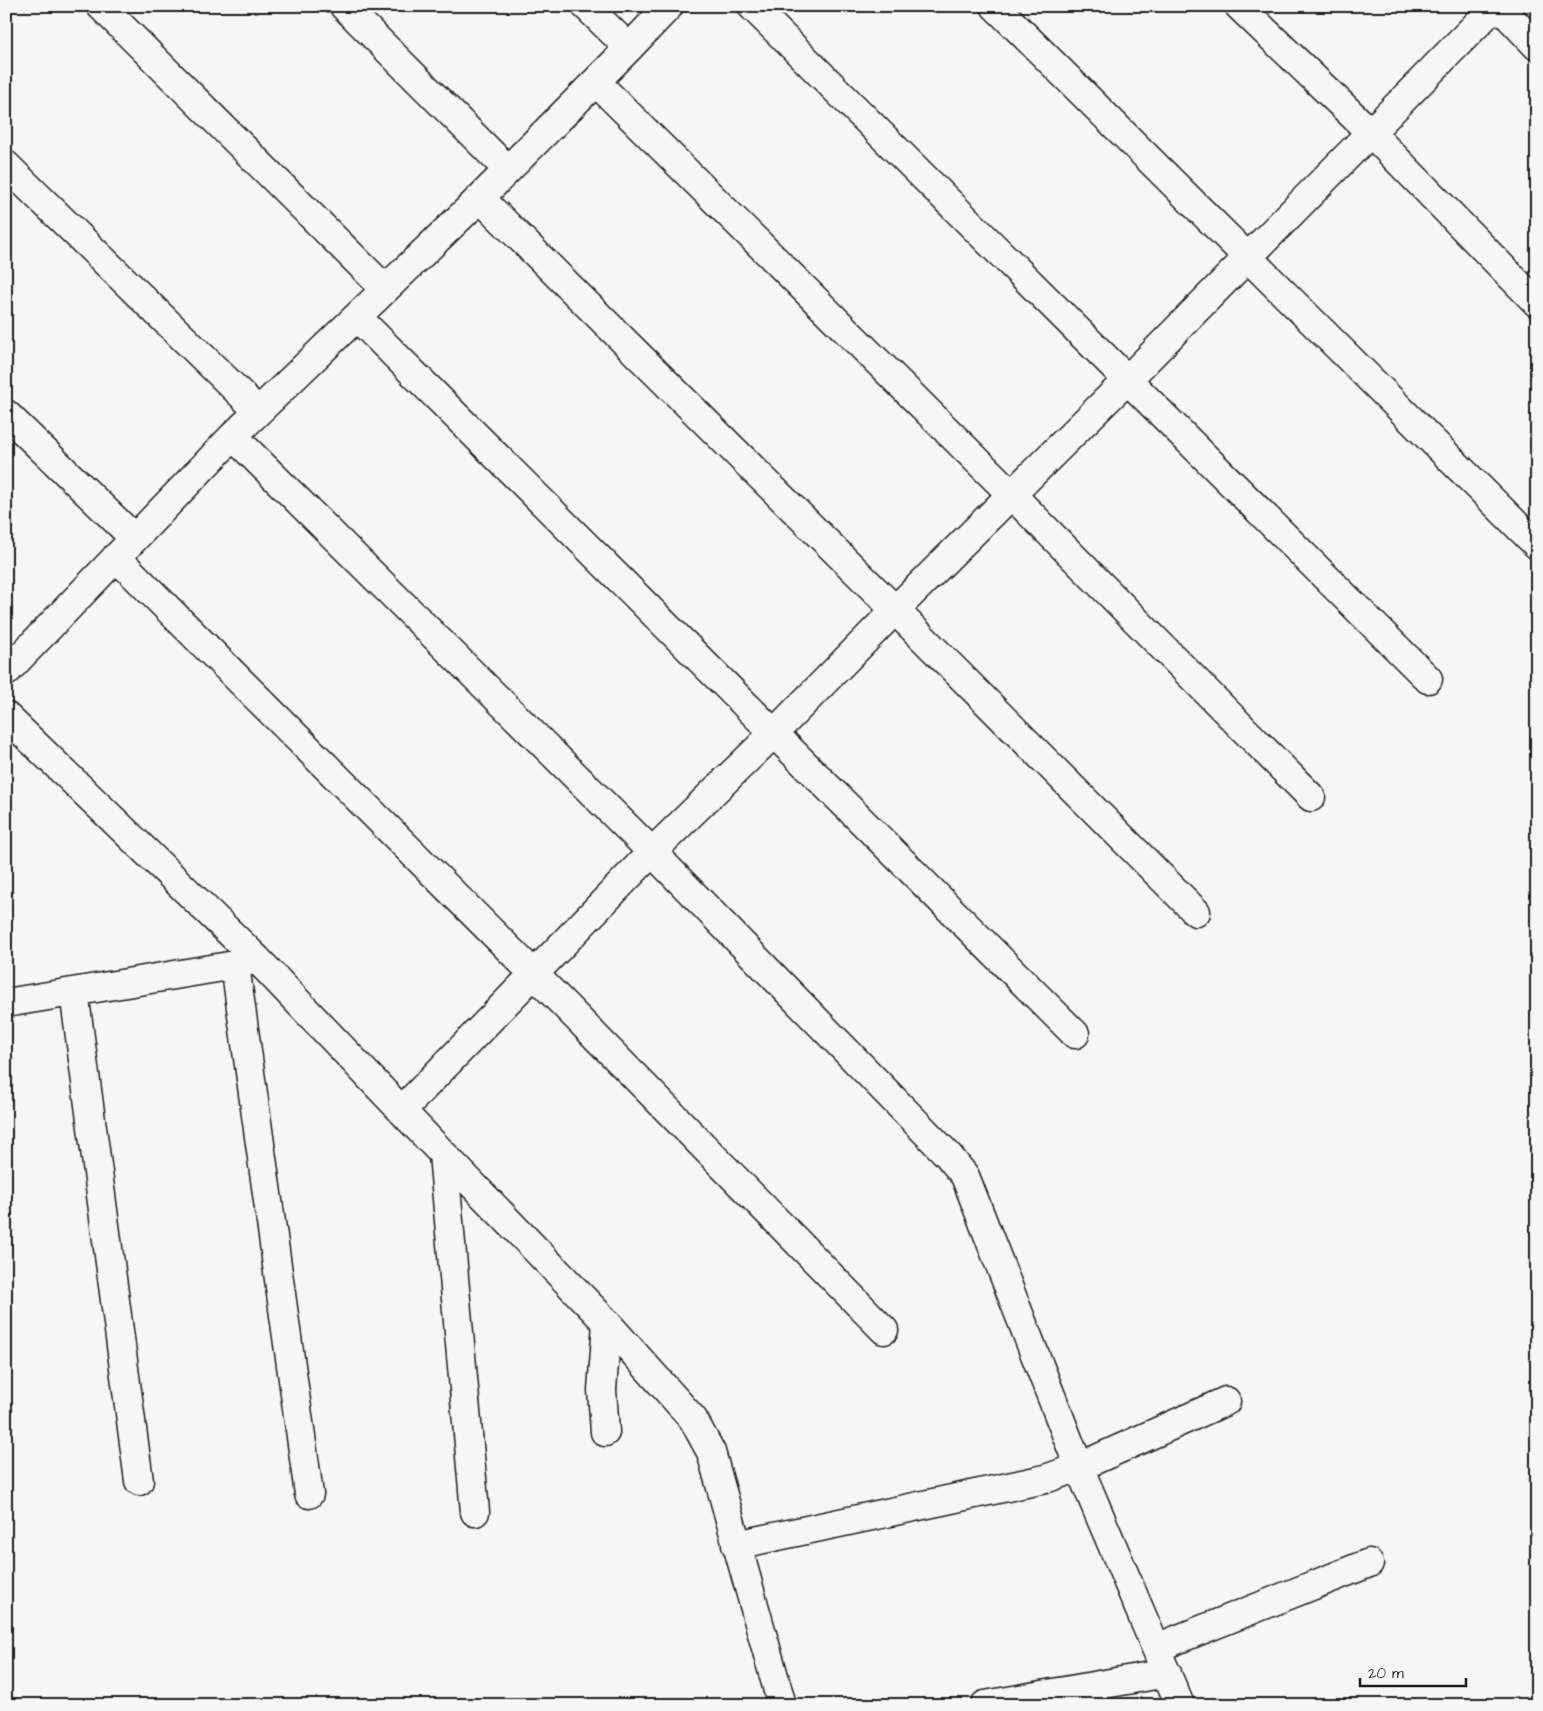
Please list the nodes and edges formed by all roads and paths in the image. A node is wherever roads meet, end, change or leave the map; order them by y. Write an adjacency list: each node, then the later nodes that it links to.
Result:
1 (101, 6): 17 (street)
2 (344, 6): 14 (street)
3 (586, 6): 10 (street)
4 (669, 6): 10 (street)
5 (752, 6): 20 (street)
6 (995, 6): 16 (street)
7 (1239, 6): 12 (street)
8 (1497, 6): 9 (street); 12 (street)
9 (1537, 46)
10 (629, 48): 11 (street)
11 (596, 82): 14 (street); 24 (street)
12 (1371, 134): 16 (street); 18 (street)
13 (6, 165): 21 (street)
14 (508, 170): 15 (street)
15 (480, 198): 17 (street); 27 (street)
16 (1249, 258): 20 (street); 25 (street)
17 (385, 289): 19 (street)
18 (1537, 303)
19 (357, 317): 21 (street); 31 (street)
20 (1128, 379): 24 (street); 29 (street)
21 (258, 411): 23 (street)
22 (6, 414): 26 (street)
23 (234, 436): 26 (street); 33 (street)
24 (1012, 495): 27 (street); 32 (street)
25 (1537, 545)
26 (125, 548): 28 (street); 36 (street)
27 (895, 610): 31 (street); 34 (street)
28 (7, 671)
29 (1428, 679)
30 (6, 716): 35 (street)
31 (773, 734): 33 (street); 39 (street)
32 (1311, 797)
33 (652, 852): 36 (street); 46 (street)
34 (1196, 912)
35 (246, 962): 37 (street); 40 (street); 48 (street)
36 (534, 974): 40 (street); 43 (street)
37 (74, 992): 38 (street); 47 (street)
38 (6, 1003)
39 (1075, 1034)
40 (402, 1110): 41 (street)
41 (443, 1154): 42 (street); 49 (street)
42 (607, 1323): 45 (street); 50 (street)
43 (884, 1330)
44 (1226, 1401): 46 (street)
45 (605, 1432)
46 (1079, 1467): 50 (street); 52 (street)
47 (139, 1481)
48 (310, 1494)
49 (475, 1512)
50 (736, 1545): 54 (street)
51 (1369, 1563): 52 (street)
52 (1156, 1648): 53 (street)
53 (1167, 1673): 55 (street); 56 (street)
54 (782, 1705)
55 (985, 1705)
56 (1180, 1705)

